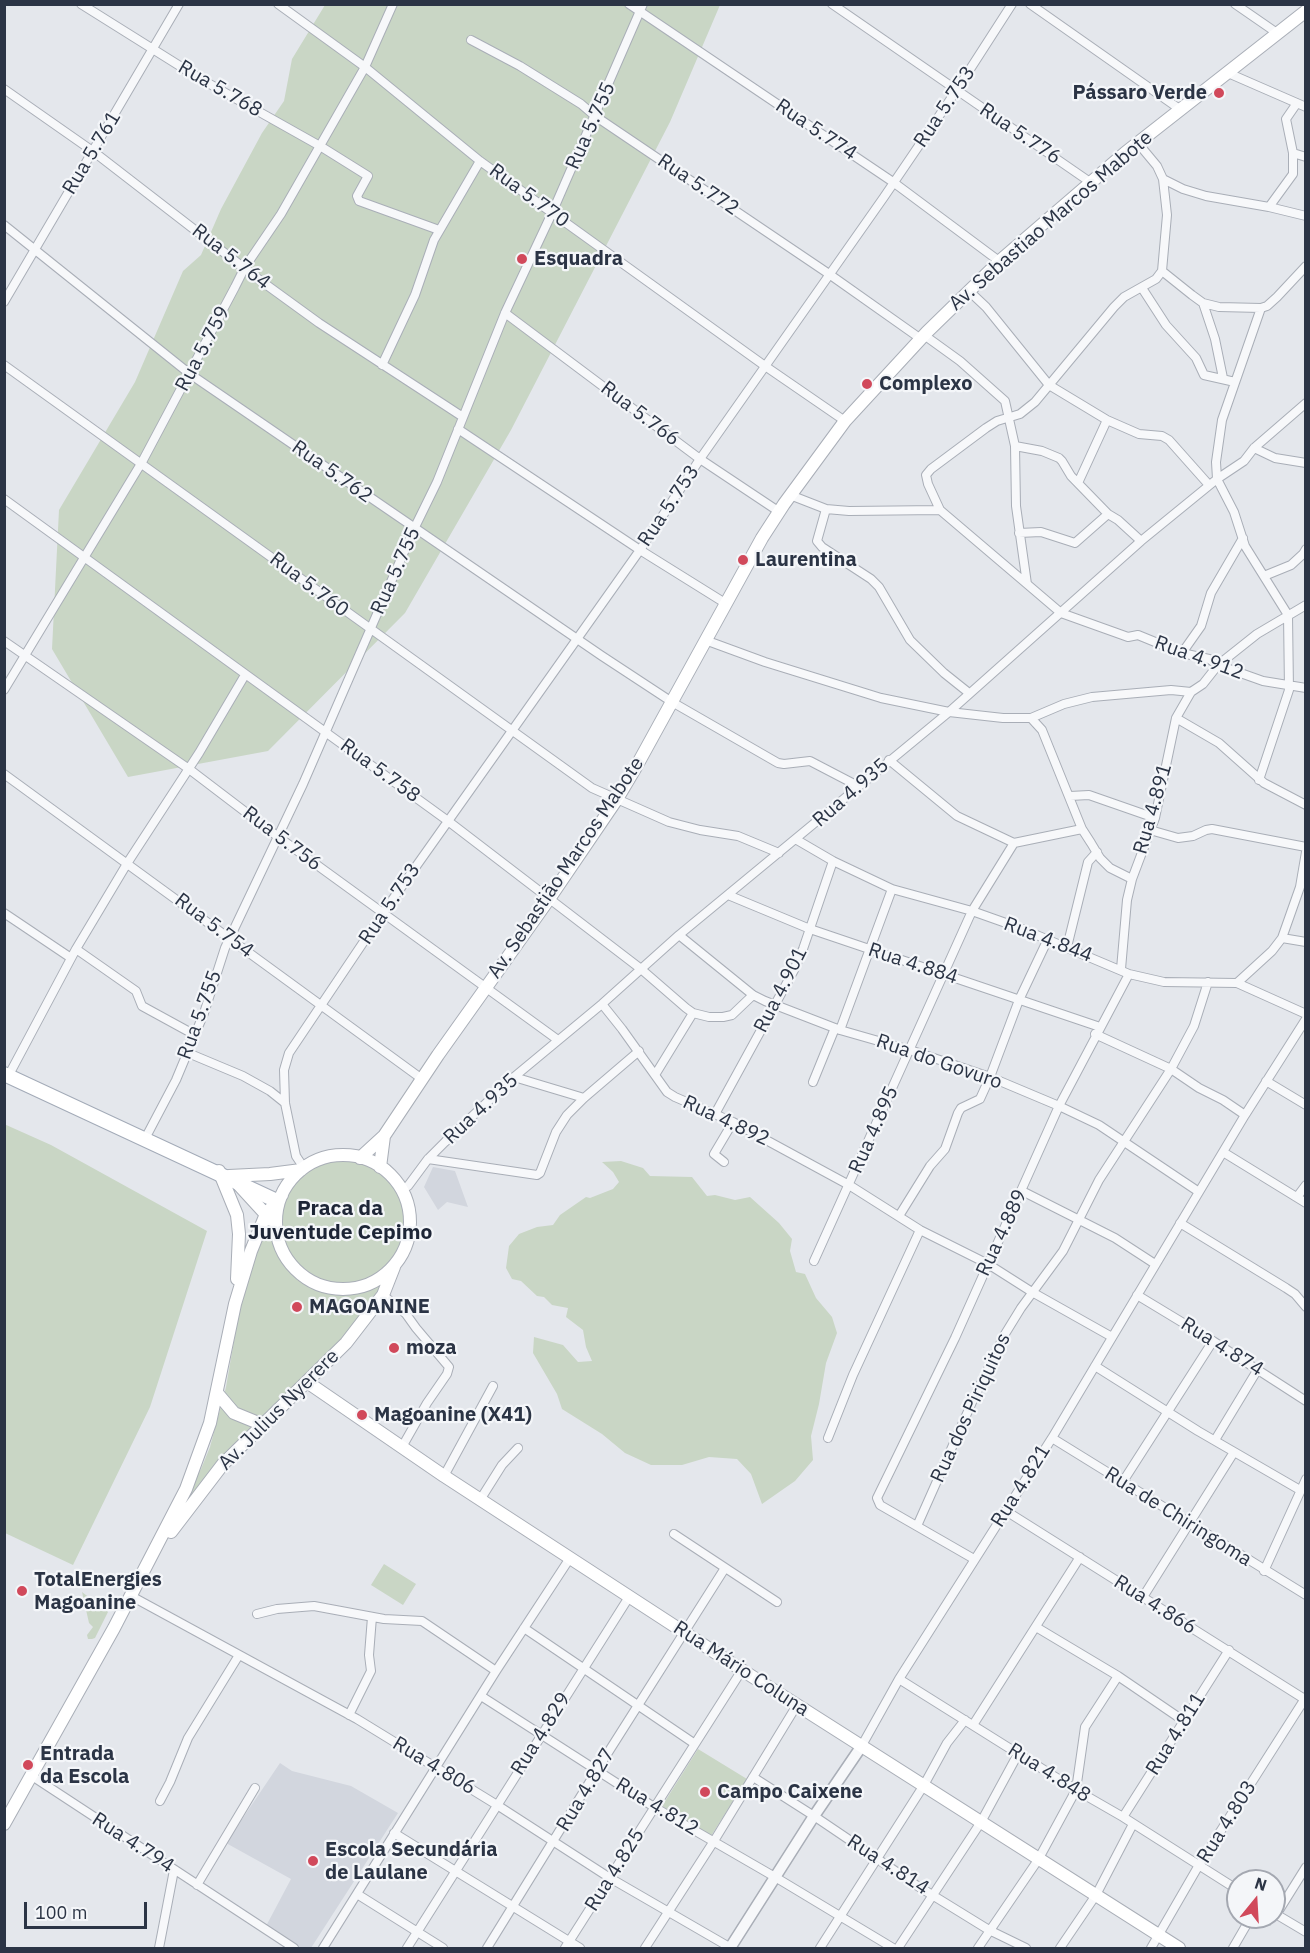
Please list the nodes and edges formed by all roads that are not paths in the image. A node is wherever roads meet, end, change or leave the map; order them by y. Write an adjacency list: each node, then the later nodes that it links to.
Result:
1 (81, 4): 14 (street, Rua 5.768)
2 (180, 4): 14 (street, Rua 5.761)
3 (278, 4): 15 (street, Rua 5.770)
4 (393, 4): 15 (street, Rua 5.759)
5 (630, 4): 10 (street, Rua 5.774)
6 (832, 4): 18 (street, Rua 5.776)
7 (1012, 4): 18 (street, Rua 5.753)
8 (1030, 4): 20 (street)
9 (1235, 4): 12 (street)
10 (641, 8): 21 (street, Rua 5.755); 29 (street, Rua 5.774)
11 (1305, 11): 12 (main road, Av. Sebastiao Marcos Mabote)
12 (1277, 33): 16 (main road, Av. Sebastiao Marcos Mabote)
13 (471, 40): 21 (street, Rua 5.772)
14 (154, 50): 23 (street, Rua 5.768); 24 (street, Rua 5.761)
15 (365, 67): 23 (street, Rua 5.759); 27 (street, Rua 5.770)
16 (1228, 73): 19 (street); 20 (main road, Av. Sebastiao Marcos Mabote)
17 (4, 89): 24 (street, Rua 5.764)
18 (956, 91): 29 (street, Rua 5.753); 30 (street, Rua 5.776)
19 (1301, 105): 25 (street)
20 (1181, 110): 22 (main road, Av. Sebastiao Marcos Mabote)
21 (595, 116): 32 (street, Rua 5.755); 41 (street, Rua 5.772)
22 (1137, 142): 28 (street); 30 (main road, Av. Sebastiao Marcos Mabote)
23 (320, 146): 35 (street, Rua 5.768); 39 (street, Rua 5.759)
24 (94, 152): 36 (street, Rua 5.761); 39 (street, Rua 5.764)
25 (1293, 153): 26 (street); 31 (street)
26 (1305, 157)
27 (480, 161): 32 (street, Rua 5.770); 35 (street)
28 (1164, 179): 31 (street); 40 (street)
29 (893, 182): 37 (street, Rua 5.774); 41 (street, Rua 5.753)
30 (1090, 182): 37 (main road, Av. Sebastiao Marcos Mabote)
31 (1269, 207): 33 (street)
32 (552, 213): 47 (street, Rua 5.755); 51 (street, Rua 5.770)
33 (1305, 216)
34 (4, 225): 36 (street, Rua 5.762)
35 (439, 231): 49 (street)
36 (35, 248): 44 (street, Rua 5.761); 52 (street, Rua 5.762)
37 (999, 261): 43 (main road, Av. Sebastiao Marcos Mabote)
38 (1305, 266): 46 (street)
39 (244, 267): 49 (street, Rua 5.764); 52 (street, Rua 5.759)
40 (1162, 270): 42 (street); 45 (street)
41 (829, 274): 48 (street, Rua 5.772); 51 (street, Rua 5.753)
42 (1142, 288): 53 (street); 55 (street)
43 (969, 291): 48 (main road, Av. Sebastiao Marcos Mabote); 55 (street)
44 (4, 302)
45 (1203, 303): 46 (street); 53 (street)
46 (1261, 308): 54 (street)
47 (505, 313): 57 (street, Rua 5.755); 64 (street, Rua 5.766)
48 (923, 337): 58 (street, Rua 5.772); 60 (main road, Av. Sebastiao Marcos Mabote)
49 (382, 364): 57 (street, Rua 5.764)
50 (4, 365): 65 (street, Rua 5.760)
51 (765, 366): 60 (street, Rua 5.770); 64 (street, Rua 5.753)
52 (190, 374): 65 (street, Rua 5.759); 76 (street, Rua 5.762)
53 (1223, 378): 54 (street)
54 (1235, 382): 67 (street)
55 (1049, 385): 58 (street); 59 (street)
56 (1305, 404): 63 (street, Rua 4.935)
57 (463, 417): 61 (street, Rua 5.755)
58 (1009, 417): 62 (street, Rua 5.772); 73 (street)
59 (1107, 420): 68 (street); 69 (street)
60 (845, 421): 70 (main road, Av. Sebastiao Marcos Mabote)
61 (458, 429): 76 (street, Rua 5.755); 81 (street)
62 (1015, 446): 68 (street); 77 (street, Rua 5.772)
63 (1254, 448): 66 (street); 67 (street, Rua 4.935)
64 (700, 459): 74 (street, Rua 5.766); 81 (street, Rua 5.753)
65 (142, 462): 82 (street, Rua 5.759); 90 (street, Rua 5.760)
66 (1305, 462)
67 (1216, 479): 69 (street, Rua 4.935); 78 (street)
68 (1078, 483): 75 (street)
69 (1209, 485): 79 (street, Rua 4.935)
70 (790, 495): 72 (street); 74 (main road, Av. Sebastiao Marcos Mabote)
71 (4, 499): 82 (street, Rua 5.758)
72 (826, 509): 73 (street); 102 (street)
73 (940, 510): 85 (street)
74 (778, 511): 83 (main road, Av. Sebastiao Marcos Mabote)
75 (1108, 514): 77 (street); 79 (street)
76 (414, 529): 90 (street, Rua 5.755); 91 (street, Rua 5.762)
77 (1019, 533): 85 (street, Rua 5.772)
78 (1243, 538): 84 (street); 94 (street)
79 (1141, 541): 88 (street, Rua 4.935)
80 (1305, 549): 84 (street)
81 (640, 550): 86 (street); 91 (street, Rua 5.753)
82 (84, 556): 95 (street, Rua 5.759); 97 (street, Rua 5.758)
83 (749, 560): 86 (main road, Av. Sebastião Marcos Mabote)
84 (1264, 576): 89 (street)
85 (1027, 584): 88 (street)
86 (725, 603): 92 (main road, Av. Sebastião Marcos Mabote)
87 (1305, 605): 89 (street, Rua 4.891)
88 (1061, 613): 94 (street, Rua 4.912); 102 (street, Rua 4.935)
89 (1288, 615): 96 (street, Rua 4.891); 98 (street)
90 (370, 630): 107 (street, Rua 5.760); 108 (street, Rua 5.755)
91 (577, 638): 103 (street, Rua 5.762); 107 (street, Rua 5.753)
92 (705, 639): 103 (main road, Av. Sebastião Marcos Mabote); 104 (street)
93 (4, 641): 95 (street, Rua 5.756)
94 (1182, 653): 96 (street, Rua 4.912)
95 (25, 656): 100 (street, Rua 5.759); 110 (street, Rua 5.756)
96 (1218, 665): 98 (street, Rua 4.912); 101 (street, Rua 4.891)
97 (245, 675): 108 (street, Rua 5.758); 110 (street)
98 (1289, 686): 99 (street, Rua 4.912); 112 (street)
99 (1305, 687)
100 (4, 690)
101 (1191, 692): 105 (street); 106 (street, Rua 4.891)
102 (969, 693): 104 (street, Rua 4.935)
103 (672, 702): 113 (street, Rua 5.762); 115 (main road, Av. Sebastião Marcos Mabote)
104 (949, 712): 105 (street); 109 (street, Rua 4.935)
105 (1031, 718): 114 (street)
106 (1176, 718): 112 (street); 117 (street, Rua 4.891)
107 (511, 730): 115 (street, Rua 5.760); 118 (street, Rua 5.753)
108 (325, 731): 118 (street, Rua 5.758); 121 (street, Rua 5.755)
109 (889, 760): 113 (street, Rua 4.935); 123 (street)
110 (189, 769): 121 (street, Rua 5.756); 129 (street)
111 (4, 774): 129 (street, Rua 5.754)
112 (1259, 780): 116 (street)
113 (858, 786): 122 (street, Rua 4.935)
114 (1070, 796): 117 (street); 119 (street)
115 (617, 799): 127 (street, Rua 5.760); 133 (main road, Av. Sebastião Marcos Mabote)
116 (1305, 805)
117 (1155, 818): 120 (street, Rua 4.891)
118 (448, 821): 133 (street, Rua 5.758); 136 (street, Rua 5.753)
119 (1082, 829): 123 (street); 125 (street)
120 (1150, 830): 124 (street); 130 (street, Rua 4.891)
121 (277, 836): 136 (street, Rua 5.756); 139 (street, Rua 5.755)
122 (797, 840): 127 (street, Rua 4.935); 128 (street, Rua 4.844)
123 (1014, 843): 134 (street, Rua 4.895)
124 (1305, 847)
125 (1096, 852): 130 (street); 143 (street)
126 (1305, 852): 140 (street)
127 (779, 853): 132 (street, Rua 4.935)
128 (833, 861): 131 (street, Rua 4.844); 137 (street, Rua 4.901)
129 (128, 862): 139 (street, Rua 5.754); 144 (street)
130 (1132, 879): 148 (street, Rua 4.891)
131 (892, 889): 134 (street, Rua 4.844); 145 (street)
132 (728, 895): 137 (street, Rua 4.884); 138 (street, Rua 4.935)
133 (549, 899): 147 (street, Rua 5.758); 152 (main road, Av. Sebastião Marcos Mabote)
134 (972, 911): 141 (street, Rua 4.844); 149 (street, Rua 4.895)
135 (4, 913): 146 (street)
136 (383, 913): 152 (street, Rua 5.756); 157 (street, Rua 5.753)
137 (810, 929): 145 (street, Rua 4.884); 156 (street, Rua 4.901)
138 (680, 935): 147 (street, Rua 4.935); 153 (street, Rua do Govuro)
139 (230, 937): 157 (street, Rua 5.754); 163 (street, Rua 5.755)
140 (1282, 938): 142 (street); 151 (street)
141 (1047, 941): 143 (street, Rua 4.844); 154 (street)
142 (1305, 942)
143 (1067, 947): 148 (street, Rua 4.844)
144 (76, 949): 146 (street); 163 (street)
145 (871, 951): 149 (street, Rua 4.884); 161 (street)
146 (71, 958): 169 (street)
147 (641, 969): 155 (street, Rua 4.935); 158 (street, Rua 5.758)
148 (1125, 971): 150 (street, Rua 4.844); 162 (street, Rua 4.889)
149 (942, 975): 154 (street, Rua 4.884); 165 (street, Rua 4.895)
150 (1208, 982): 151 (street, Rua 4.844); 168 (street, Rua dos Piriquitos)
151 (1237, 983): 159 (street, Rua 4.844)
152 (486, 988): 164 (street, Rua 5.756); 173 (main road, Av. Sebastião Marcos Mabote)
153 (753, 995): 156 (street, Rua do Govuro); 158 (street)
154 (1019, 1000): 162 (street, Rua 4.884); 172 (street)
155 (602, 1004): 164 (street, Rua 4.935); 166 (street, Rua 4.892)
156 (774, 1005): 161 (street, Rua do Govuro); 180 (street, Rua 4.901)
157 (321, 1006): 173 (street, Rua 5.754); 177 (street, Rua 5.753)
158 (693, 1013): 170 (street)
159 (1305, 1014)
160 (1305, 1019): 175 (street, Rua 4.821)
161 (837, 1029): 165 (street, Rua do Govuro); 174 (street)
162 (1098, 1031): 168 (street, Rua 4.884); 179 (street, Rua 4.889)
163 (195, 1035): 167 (street, Rua 5.755)
164 (558, 1040): 171 (street, Rua 4.935)
165 (910, 1050): 172 (street, Rua do Govuro); 193 (street, Rua 4.895)
166 (639, 1051): 170 (street, Rua 4.892); 176 (street)
167 (188, 1053): 177 (street); 183 (street, Rua 5.755)
168 (1171, 1069): 181 (street, Rua 4.884); 185 (street, Rua dos Piriquitos)
169 (7, 1071): 183 (main road); 199 (main road)
170 (655, 1075): 180 (street, Rua 4.892)
171 (514, 1077): 176 (street); 188 (street, Rua 4.935)
172 (990, 1077): 179 (street, Rua do Govuro); 202 (street)
173 (422, 1079): 184 (main road, Av. Sebastião Marcos Mabote)
174 (813, 1082)
175 (1266, 1082): 178 (street); 181 (street, Rua 4.821)
176 (584, 1098): 188 (street)
177 (285, 1103): 191 (street, Rua 5.753)
178 (1305, 1105)
179 (1059, 1106): 185 (street, Rua do Govuro); 196 (street, Rua 4.889)
180 (715, 1114): 182 (street, Rua 4.892)
181 (1245, 1115): 186 (street, Rua 4.821)
182 (733, 1122): 189 (street); 193 (street, Rua 4.892)
183 (147, 1135): 192 (main road)
184 (384, 1136): 187 (main road, Av. Sebastião Marcos Mabote); 190 (main road, Av. Sebastião Marcos Mabote)
185 (1124, 1141): 197 (street, Rua do Govuro); 203 (street, Rua dos Piriquitos)
186 (1223, 1152): 197 (street, Rua 4.821); 198 (street)
187 (360, 1158): 190 (main road); 191 (main road)
188 (428, 1159): 195 (street, Rua 4.935)
189 (724, 1162)
190 (380, 1167): 195 (main road)
191 (302, 1169): 192 (main road); 199 (main road)
192 (224, 1174): 201 (main road); 215 (main road)
193 (849, 1185): 202 (street, Rua 4.892); 207 (street, Rua 4.895)
194 (1305, 1185): 198 (street)
195 (401, 1190): 208 (main road)
196 (1022, 1191): 203 (street); 209 (street, Rua 4.889)
197 (1199, 1192): 204 (street, Rua 4.821)
198 (1297, 1197): 200 (street)
199 (279, 1198): 201 (main road, Av. Julius Nyerere); 205 (main road)
200 (1305, 1203)
201 (266, 1215): 205 (main road); 215 (main road, Av. Julius Nyerere)
202 (899, 1216): 206 (street, Rua 4.892)
203 (1080, 1218): 210 (street); 211 (street, Rua dos Piriquitos)
204 (1180, 1224): 210 (street, Rua 4.821); 214 (street)
205 (276, 1225): 208 (main road)
206 (920, 1230): 209 (street, Rua 4.892); 226 (street)
207 (814, 1261)
208 (397, 1262): 212 (main road, Av. Julius Nyerere)
209 (988, 1264): 211 (street, Rua 4.892); 239 (street, Rua 4.889)
210 (1155, 1264): 213 (street, Rua 4.821)
211 (1032, 1292): 216 (street, Rua 4.892); 239 (street, Rua dos Piriquitos)
212 (383, 1294): 220 (main road, Av. Julius Nyerere); 229 (street)
213 (1137, 1295): 216 (street, Rua 4.821); 217 (street, Rua 4.874)
214 (1304, 1301)
215 (234, 1310): 222 (main road, Av. Julius Nyerere)
216 (1112, 1337): 218 (street, Rua 4.821)
217 (1213, 1341): 219 (street, Rua 4.874); 224 (street)
218 (1095, 1366): 224 (street); 227 (street, Rua 4.821)
219 (1258, 1370): 223 (street, Rua 4.874); 228 (street)
220 (310, 1384): 225 (main road, Av. Julius Nyerere); 229 (main road, Rua Mário Coluna)
221 (493, 1386): 232 (street)
222 (217, 1393): 225 (main road); 241 (main road, Av. Julius Nyerere)
223 (1305, 1401)
224 (1168, 1413): 228 (street); 234 (street)
225 (266, 1423): 241 (main road, Av. Julius Nyerere)
226 (828, 1438)
227 (1052, 1438): 234 (street, Rua de Chiringoma); 237 (street, Rua 4.821)
228 (1215, 1440): 231 (street)
229 (402, 1447): 232 (main road, Rua Mário Coluna)
230 (518, 1448): 236 (street)
231 (1234, 1452): 235 (street); 238 (street)
232 (444, 1476): 236 (main road, Rua Mário Coluna)
233 (1305, 1479): 235 (street)
234 (1122, 1483): 238 (street, Rua de Chiringoma)
235 (1300, 1490): 246 (street)
236 (480, 1500): 243 (main road, Rua Mário Coluna)
237 (1006, 1511): 242 (street, Rua 4.866); 244 (street, Rua 4.821)
238 (1190, 1524): 246 (street, Rua de Chiringoma); 250 (street)
239 (917, 1526): 244 (street)
240 (674, 1534): 245 (street)
241 (156, 1550): 248 (main road, Av. Julius Nyerere)
242 (1080, 1557): 250 (street, Rua 4.866); 254 (street)
243 (570, 1558): 249 (main road, Rua Mário Coluna); 255 (street)
244 (974, 1559): 263 (street, Rua 4.821)
245 (725, 1568): 251 (street); 256 (street, Rua 4.827)
246 (1263, 1571): 247 (street, Rua de Chiringoma)
247 (1305, 1595)
248 (131, 1596): 258 (street, Rua 4.806); 278 (main road, Av. Julius Nyerere)
249 (629, 1596): 256 (main road, Rua Mário Coluna); 259 (street, Rua 4.829)
250 (1143, 1598): 257 (street, Rua 4.866)
251 (777, 1602)
252 (257, 1614): 253 (street)
253 (372, 1617): 261 (street); 268 (street)
254 (1036, 1626): 262 (street); 271 (street)
255 (524, 1628): 259 (street); 261 (street)
256 (685, 1632): 260 (main road, Rua Mário Coluna); 266 (street, Rua 4.827)
257 (1229, 1650): 265 (street, Rua 4.866); 270 (street, Rua 4.811)
258 (239, 1655): 268 (street, Rua 4.806); 283 (street)
259 (583, 1668): 266 (street); 272 (street, Rua 4.829)
260 (742, 1670): 267 (main road, Rua Mário Coluna); 273 (street, Rua 4.825)
261 (496, 1671): 264 (street)
262 (1118, 1676): 270 (street); 282 (street)
263 (900, 1679): 269 (street, Rua 4.848); 274 (street, Rua 4.821)
264 (481, 1696): 272 (street, Rua 4.812); 276 (street)
265 (1305, 1699): 296 (street, Rua 4.803)
266 (638, 1706): 273 (street); 277 (street, Rua 4.827)
267 (797, 1706): 274 (main road, Rua Mário Coluna); 279 (street)
268 (349, 1715): 276 (street, Rua 4.806)
269 (964, 1720): 271 (street, Rua 4.848); 280 (street)
270 (1185, 1721): 287 (street, Rua 4.811)
271 (973, 1725): 275 (street, Rua 4.848)
272 (540, 1735): 277 (street, Rua 4.812); 284 (street, Rua 4.829)
273 (695, 1744): 285 (street, Rua 4.825)
274 (861, 1747): 280 (main road, Rua Mário Coluna); 286 (street, Rua 4.821)
275 (1018, 1754): 282 (street, Rua 4.848); 288 (street)
276 (437, 1767): 284 (street, Rua 4.806); 291 (street)
277 (597, 1770): 285 (street, Rua 4.812); 292 (street, Rua 4.827)
278 (32, 1776): 289 (main road, Av. Julius Nyerere); 298 (street, Rua 4.794)
279 (753, 1777): 286 (street, Rua 4.814); 293 (street)
280 (924, 1785): 288 (main road, Rua Mário Coluna); 294 (street)
281 (255, 1788): 303 (street)
282 (1076, 1790): 287 (street, Rua 4.848); 295 (street)
283 (160, 1801)
284 (497, 1804): 292 (street, Rua 4.806); 299 (street, Rua 4.829)
285 (654, 1807): 293 (street, Rua 4.812); 301 (street, Rua 4.825)
286 (814, 1816): 294 (street, Rua 4.814); 300 (street, Rua 4.821)
287 (1124, 1817): 290 (street, Rua 4.848)
288 (981, 1822): 295 (main road, Rua Mário Coluna); 305 (street)
289 (4, 1824)
290 (1133, 1824): 296 (street, Rua 4.848); 306 (street)
291 (394, 1833): 299 (street); 304 (street)
292 (555, 1841): 301 (street, Rua 4.806); 308 (street, Rua 4.827)
293 (714, 1841): 300 (street, Rua 4.812); 309 (street)
294 (876, 1859): 305 (street, Rua 4.814); 310 (street)
295 (1038, 1860): 306 (main road, Rua Mário Coluna); 313 (street)
296 (1199, 1865): 302 (street, Rua 4.848); 316 (street, Rua 4.803)
297 (1305, 1867): 307 (street)
298 (174, 1870): 303 (street, Rua 4.794); 318 (street)
299 (456, 1872): 308 (street); 314 (street, Rua 4.829)
300 (776, 1877): 310 (street, Rua 4.812); 326 (street, Rua 4.821)
301 (610, 1878): 309 (street, Rua 4.806); 317 (street, Rua 4.825)
302 (1226, 1882)
303 (197, 1885): 319 (street, Rua 4.794)
304 (357, 1894): 314 (street); 320 (street)
305 (934, 1895): 313 (street, Rua 4.814); 329 (street)
306 (1096, 1895): 316 (main road, Rua Mário Coluna); 332 (street)
307 (1286, 1897)
308 (512, 1908): 317 (street); 323 (street, Rua 4.827)
309 (667, 1911): 325 (street); 326 (street, Rua 4.806)
310 (840, 1918): 327 (street); 328 (street, Rua 4.812)
311 (1286, 1921): 315 (street)
312 (1244, 1929): 335 (street)
313 (989, 1930): 330 (street); 331 (street, Rua 4.814)
314 (417, 1932): 321 (street); 322 (street)
315 (1305, 1932)
316 (1159, 1936): 333 (street, Rua 4.803); 334 (main road, Rua Mário Coluna)
317 (567, 1945): 324 (street)
318 (159, 1948)
319 (294, 1948)
320 (323, 1948)
321 (407, 1948)
322 (443, 1948)
323 (487, 1948)
324 (580, 1948)
325 (645, 1948)
326 (730, 1948)
327 (820, 1948)
328 (893, 1948)
329 (898, 1948)
330 (978, 1948)
331 (1026, 1948)
332 (1060, 1948)
333 (1151, 1948)
334 (1179, 1948)
335 (1233, 1948)

